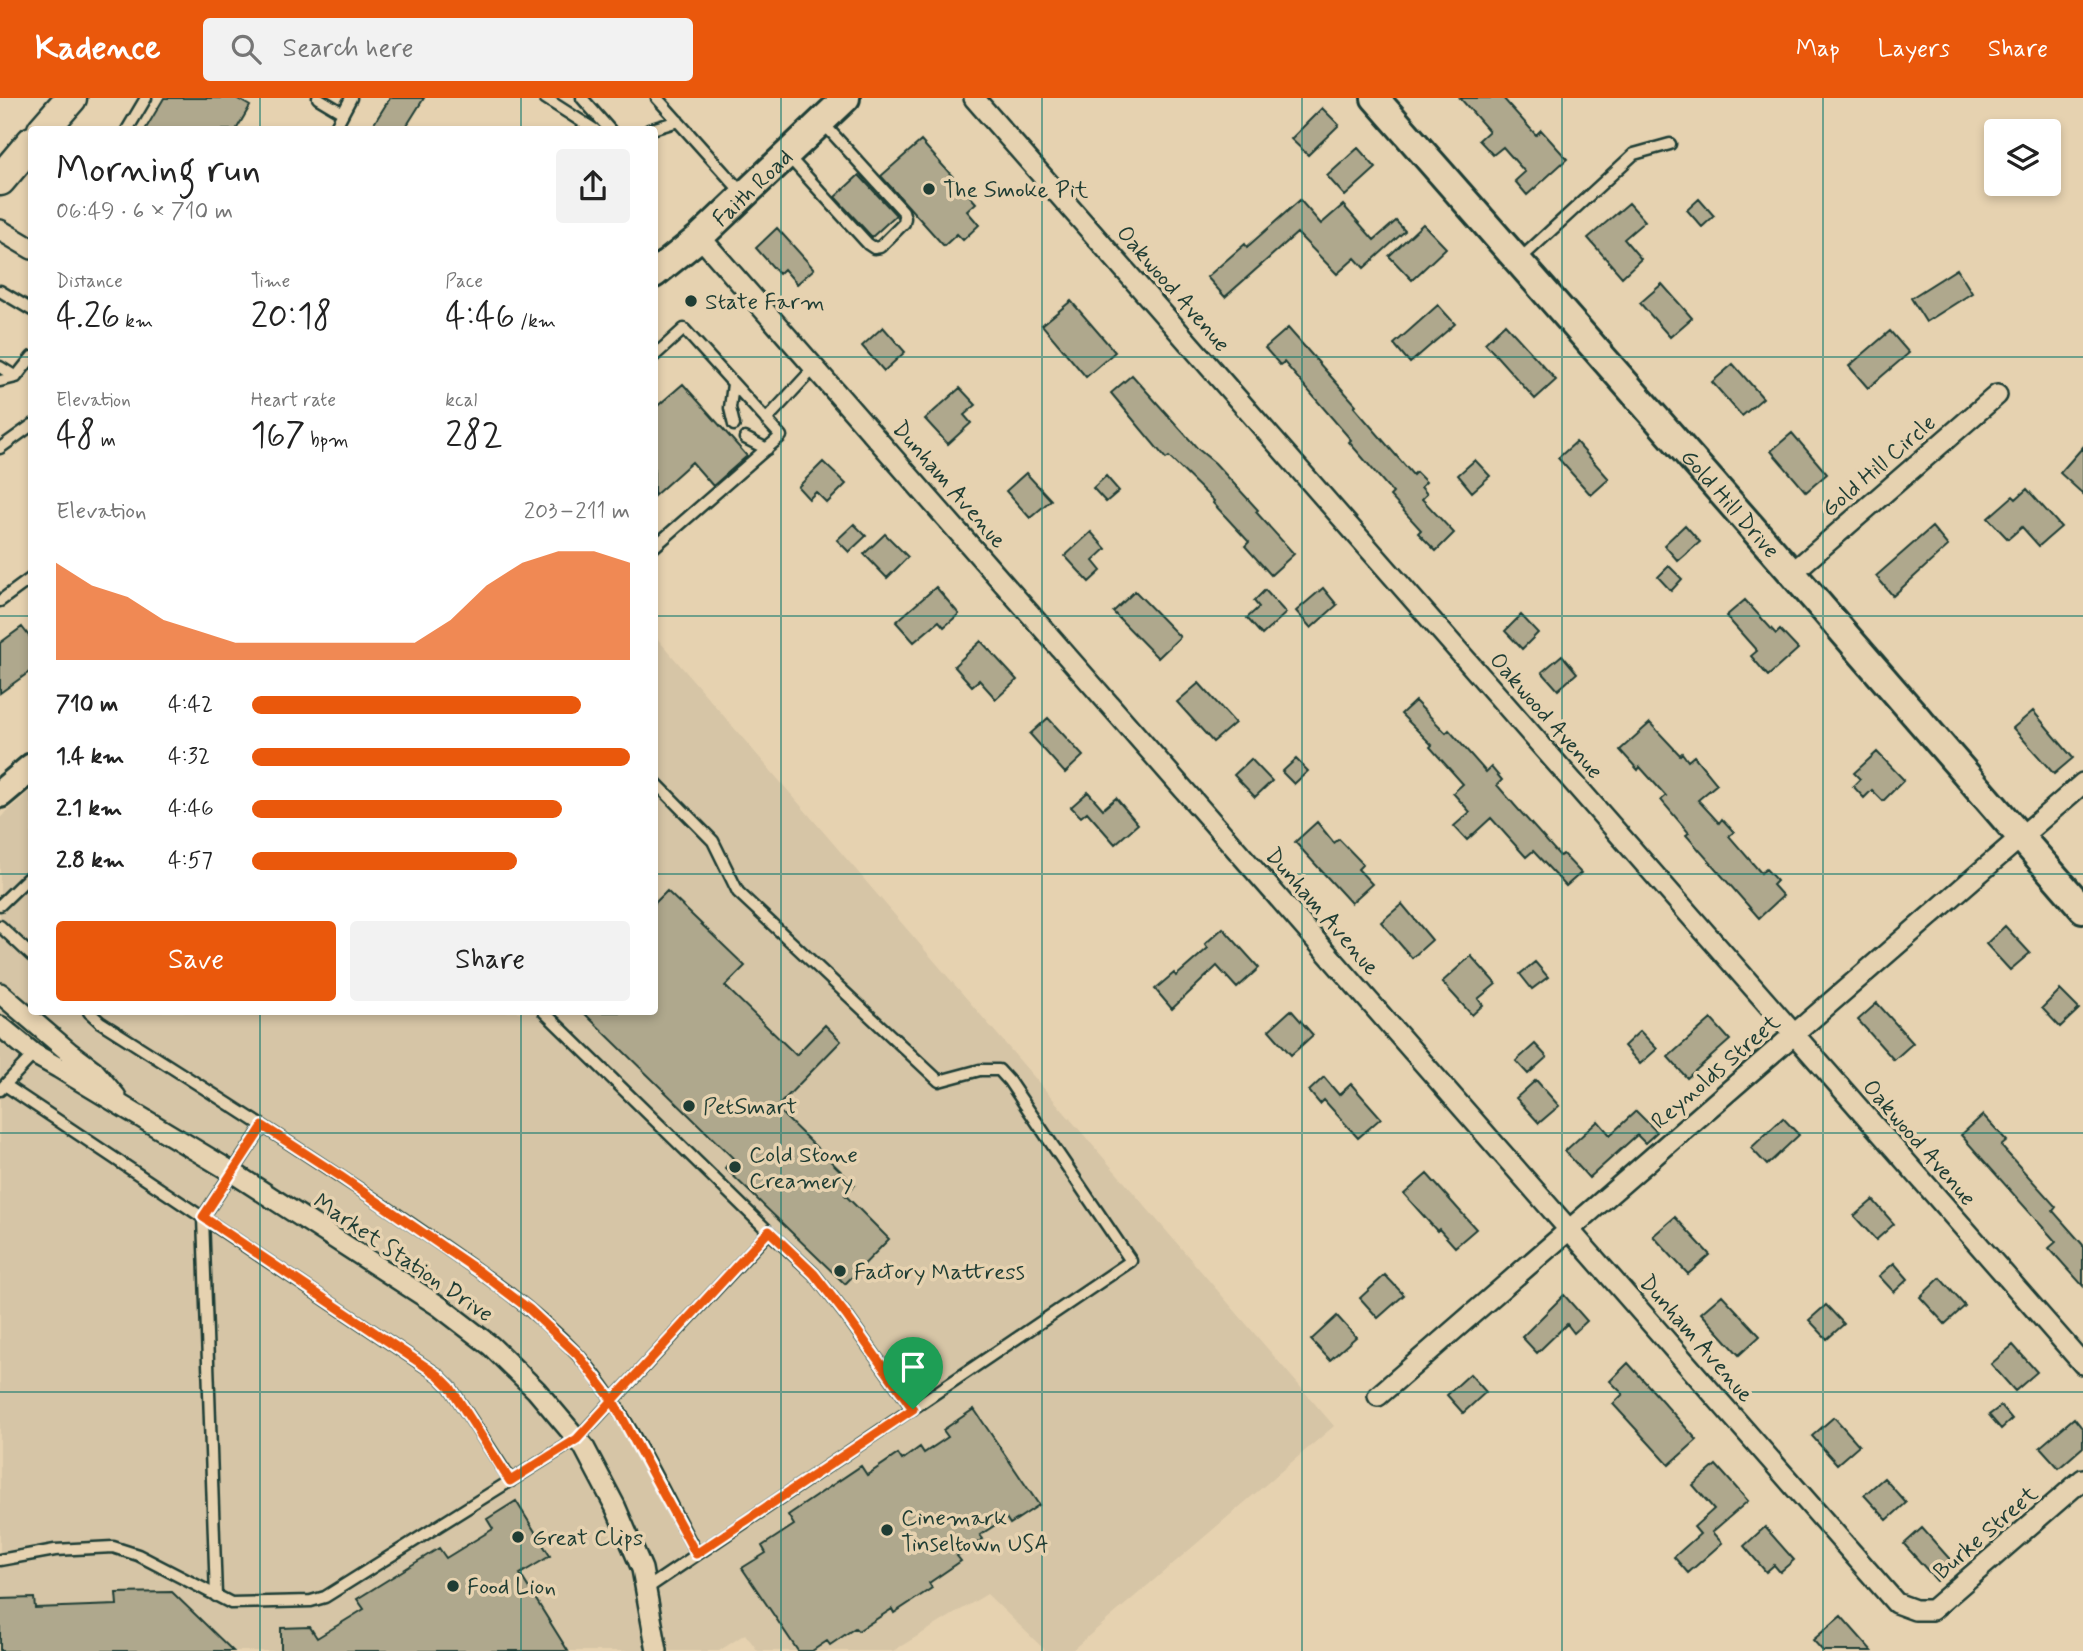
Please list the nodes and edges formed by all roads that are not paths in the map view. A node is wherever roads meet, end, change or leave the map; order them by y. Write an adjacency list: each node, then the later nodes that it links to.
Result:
1 (146, 98): 15 (lane)
2 (318, 98): 11 (lane)
3 (351, 98): 11 (lane)
4 (545, 98): 17 (lane)
5 (582, 98): 18 (lane)
6 (657, 98): 12 (lane)
7 (846, 98): 13 (street, Faith Road)
8 (974, 98): 64 (street, Oakwood Avenue)
9 (1375, 98): 28 (street, Gold Hill Drive)
10 (63, 101): 14 (main road)
11 (343, 113): 16 (lane)
12 (678, 121): 19 (lane); 24 (lane)
13 (822, 122): 22 (street, Faith Road); 22 (lane)
14 (46, 126)
15 (129, 126)
16 (336, 126)
17 (590, 126)
18 (606, 126)
19 (658, 127)
20 (1670, 144): 28 (lane)
21 (28, 147): 23 (main road)
22 (786, 155): 24 (street, Faith Road)
23 (0, 180)
24 (744, 195): 26 (street, Faith Road)
25 (0, 230): 27 (street)
26 (700, 237): 29 (street, Faith Road); 35 (street, Dunham Avenue)
27 (28, 247)
28 (1518, 260): 47 (street, Gold Hill Drive)
29 (658, 269)
30 (0, 291): 31 (lane)
31 (28, 308)
32 (658, 352): 38 (lane)
33 (28, 362): 36 (lane)
34 (0, 367): 36 (lane)
35 (815, 367): 40 (lane); 71 (street, Dunham Avenue)
36 (16, 377): 37 (lane)
37 (0, 381)
38 (733, 384): 40 (lane); 41 (lane)
39 (1997, 395): 47 (street, Gold Hill Circle)
40 (766, 420): 45 (lane)
41 (734, 425)
42 (28, 428): 44 (lane)
43 (745, 438): 45 (lane)
44 (0, 448)
45 (767, 449): 46 (lane)
46 (658, 544)
47 (1793, 573): 54 (street, Gold Hill Drive)
48 (28, 580): 49 (lane)
49 (0, 601)
50 (28, 770): 53 (street)
51 (2083, 783): 54 (street, Reynolds Street)
52 (658, 785): 76 (lane)
53 (0, 794)
54 (2021, 838): 57 (street, Gold Hill Drive); 64 (street, Reynolds Street)
55 (28, 878): 56 (lane)
56 (0, 905)
57 (2083, 909)
58 (0, 926): 59 (lane)
59 (28, 952)
60 (0, 993): 67 (street, Market Station Drive)
61 (93, 1015): 68 (lane)
62 (547, 1015): 72 (lane)
63 (0, 1026): 65 (street, Market Station Drive)
64 (1794, 1035): 71 (street, Reynolds Street); 73 (street, Oakwood Avenue)
65 (34, 1055): 66 (lane); 67 (street, Market Station Drive)
66 (2, 1088): 70 (lane)
67 (128, 1111): 69 (street, Market Station Drive)
68 (263, 1126): 69 (lane); 75 (lane)
69 (232, 1172): 70 (lane); 77 (street, Market Station Drive)
70 (203, 1217): 79 (lane); 83 (lane)
71 (1569, 1229): 74 (street, Reynolds Street); 84 (street, Dunham Avenue)
72 (769, 1231): 75 (lane); 76 (lane)
73 (2083, 1364)
74 (1378, 1396)
75 (613, 1401): 77 (lane); 80 (lane)
76 (913, 1409): 80 (lane)
77 (577, 1439): 79 (lane); 82 (street, Market Station Drive)
78 (2083, 1479): 84 (street, Burke Street)
79 (510, 1481): 83 (lane)
80 (696, 1554): 82 (lane)
81 (0, 1560): 83 (lane)
82 (646, 1589): 85 (street, Market Station Drive)
83 (216, 1596)
84 (1915, 1610)
85 (656, 1650)

